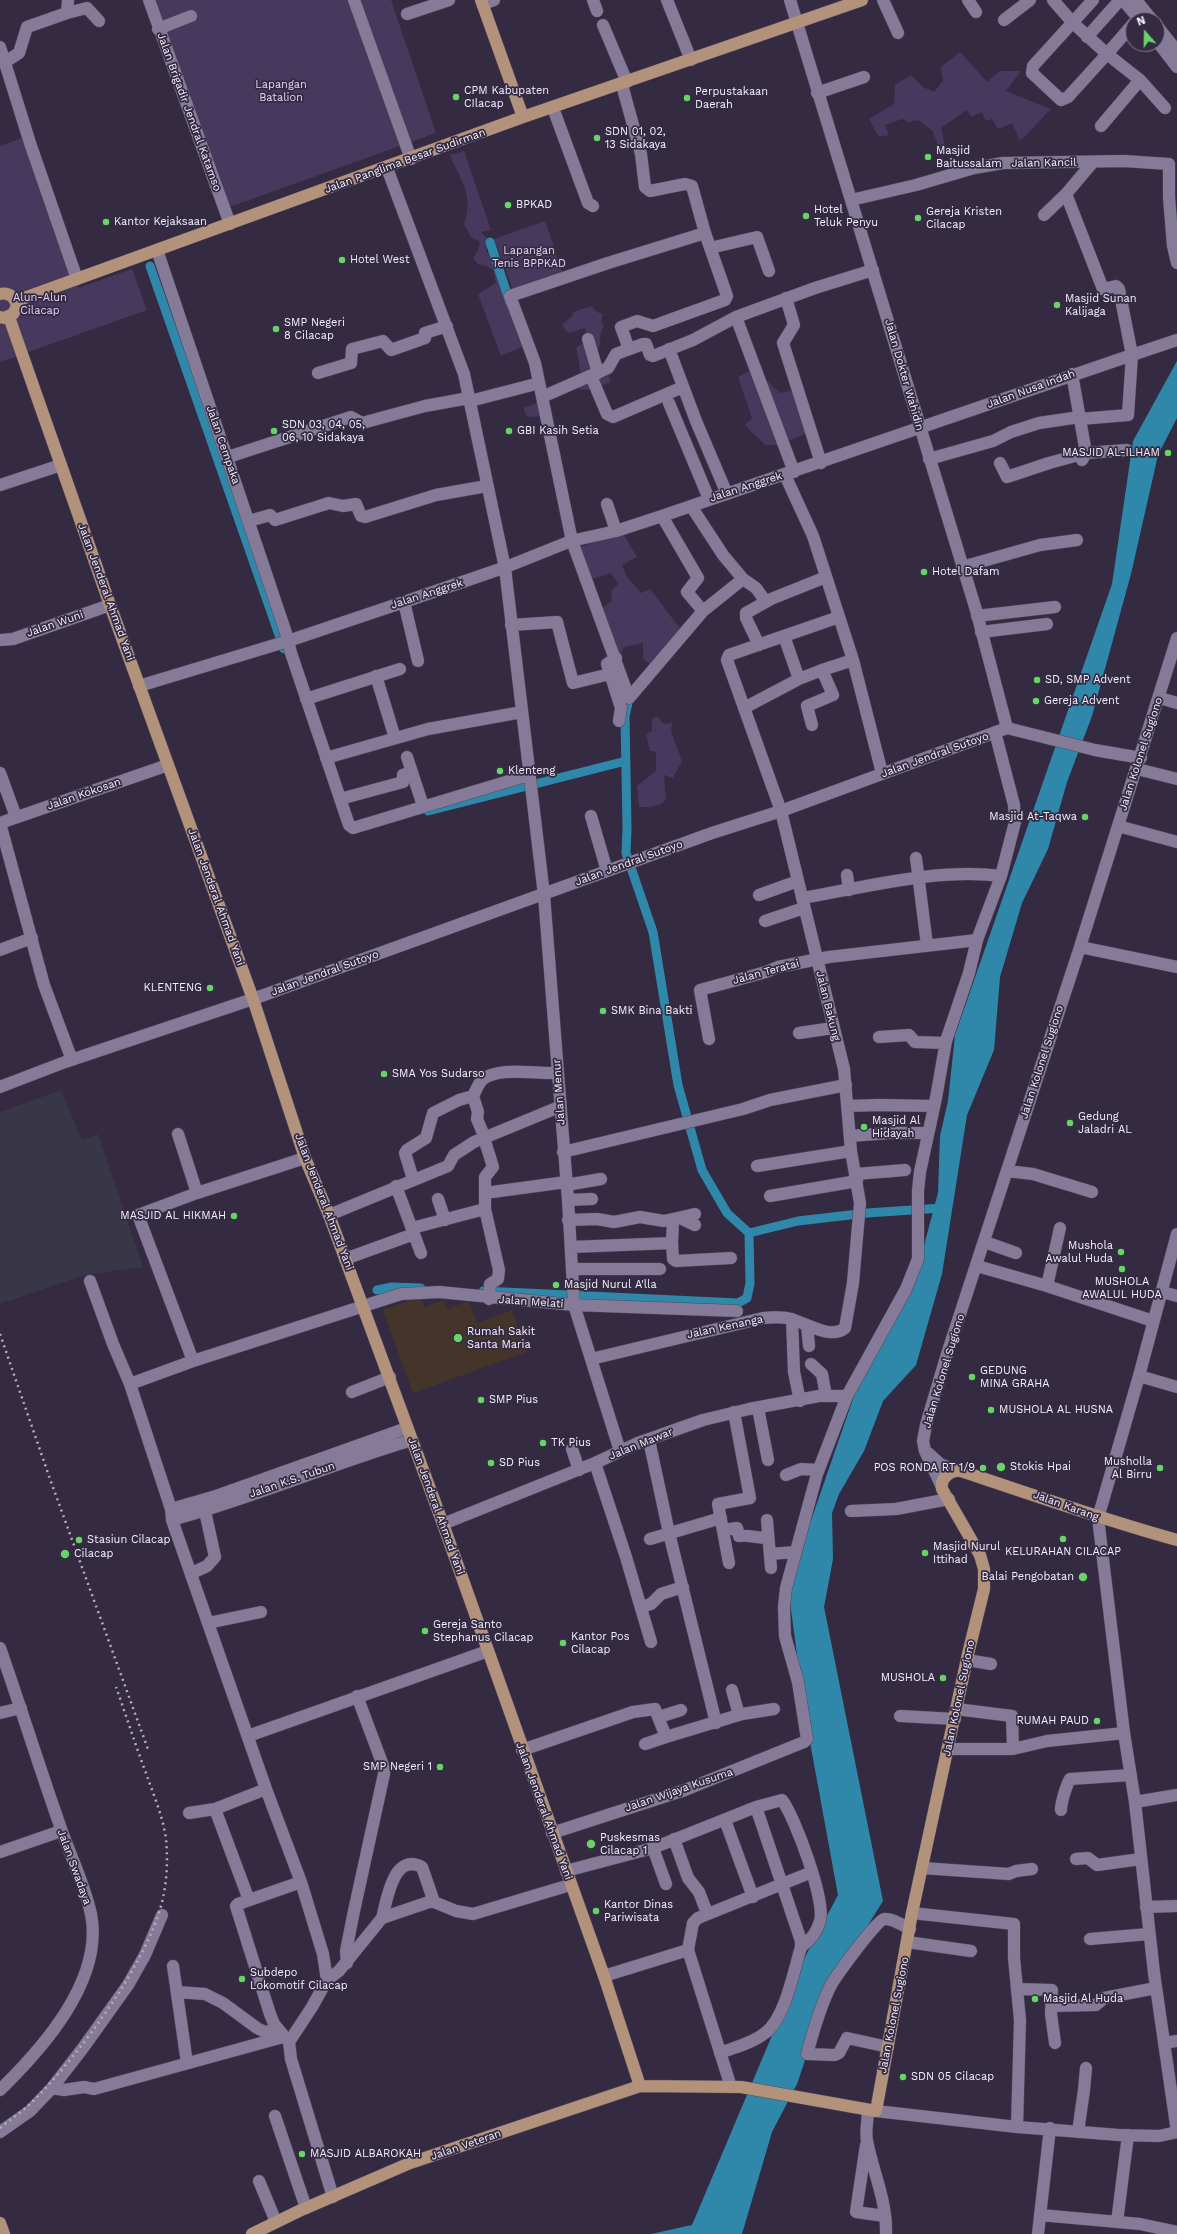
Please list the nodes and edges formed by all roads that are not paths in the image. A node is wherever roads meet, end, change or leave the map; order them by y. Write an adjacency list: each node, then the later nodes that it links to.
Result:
1 (68, 0): 20 (street)
2 (149, 0): 28 (street, Jalan Brigadir Jendral Katamso)
3 (354, 0): 48 (street)
4 (449, 0): 21 (street)
5 (668, 0): 37 (street)
6 (790, 0): 26 (street, Jalan Dokter Wahidin)
7 (862, 0): 26 (main road, Jalan Panglima Besar Sudirman)
8 (883, 0): 29 (street)
9 (968, 0): 17 (street)
10 (1030, 0): 23 (street)
11 (1053, 0): 25 (street)
12 (1093, 0): 25 (street)
13 (1120, 0): 32 (street)
14 (1123, 0): 18 (street)
15 (1136, 0): 19 (street)
16 (486, 1): 46 (main road)
17 (976, 12)
18 (1131, 12)
19 (1146, 12)
20 (67, 13): 24 (street); 38 (street)
21 (407, 14)
22 (191, 16): 28 (street)
23 (1004, 20)
24 (99, 21)
25 (1073, 23): 32 (street); 36 (street)
26 (796, 24): 37 (main road, Jalan Panglima Besar Sudirman); 43 (street, Jalan Dokter Wahidin)
27 (603, 25): 42 (street)
28 (158, 28): 57 (street, Jalan Brigadir Jendral Katamso)
29 (898, 33)
30 (1125, 34): 36 (street)
31 (1165, 36): 35 (street)
32 (1087, 37): 36 (street)
33 (0, 48): 38 (street)
34 (1165, 51): 39 (street)
35 (1177, 51)
36 (1107, 54): 41 (street)
37 (691, 60): 42 (main road, Jalan Panglima Besar Sudirman)
38 (5, 62): 64 (street)
39 (1177, 67)
40 (864, 77): 43 (street)
41 (1140, 80): 45 (street); 47 (street)
42 (624, 84): 44 (main road, Jalan Panglima Besar Sudirman); 58 (street)
43 (817, 93): 54 (street, Jalan Dokter Wahidin)
44 (553, 108): 46 (main road, Jalan Panglima Besar Sudirman); 55 (street)
45 (1165, 108)
46 (523, 117): 48 (main road, Jalan Panglima Besar Sudirman)
47 (1101, 126)
48 (411, 159): 51 (main road, Jalan Panglima Besar Sudirman)
49 (1093, 162): 50 (street, Jalan Kancil); 53 (street); 54 (street, Jalan Kancil)
50 (1173, 162): 52 (street)
51 (387, 168): 57 (main road, Jalan Panglima Besar Sudirman); 70 (street, Jalan Menur)
52 (1172, 180): 61 (street)
53 (1066, 194): 56 (street); 75 (street)
54 (851, 200): 62 (street, Jalan Dokter Wahidin)
55 (593, 206)
56 (1044, 215)
57 (230, 224): 60 (main road, Jalan Panglima Besar Sudirman)
58 (705, 233): 59 (street); 76 (street)
59 (710, 248): 63 (street); 73 (street)
60 (157, 250): 64 (main road, Jalan Panglima Besar Sudirman); 88 (street, Jalan Cempaka)
61 (1177, 263)
62 (873, 270): 66 (street); 86 (street, Jalan Dokter Wahidin)
63 (769, 271)
64 (77, 279): 67 (main road, Jalan Panglima Besar Sudirman)
65 (0, 294): 67 (main road)
66 (786, 298): 69 (street); 91 (street)
67 (16, 301): 68 (main road)
68 (4, 317): 93 (main road, Jalan Jenderal Ahmad Yani)
69 (736, 317): 74 (street); 94 (street)
70 (448, 326): 77 (street); 83 (street, Jalan Menur)
71 (588, 339): 78 (street)
72 (1177, 340): 75 (street, Jalan Nusa Indah)
73 (629, 349): 74 (street); 78 (street)
74 (669, 349): 81 (street)
75 (1131, 349): 79 (street, Jalan Nusa Indah); 85 (street)
76 (532, 365): 80 (street); 82 (street)
77 (318, 373)
78 (594, 374): 81 (street); 82 (street)
79 (1072, 374): 85 (street); 86 (street, Jalan Nusa Indah)
80 (532, 385): 83 (street); 105 (street)
81 (683, 387): 97 (street)
82 (542, 396): 105 (street)
83 (470, 399): 88 (street); 96 (street, Jalan Menur)
84 (669, 403): 98 (street)
85 (1080, 418): 89 (street); 90 (street)
86 (919, 428): 90 (street, Jalan Dokter Wahidin); 91 (street, Jalan Anggrek)
87 (1127, 450): 89 (street)
88 (228, 457): 102 (street, Jalan Cempaka)
89 (1084, 457): 92 (street)
90 (929, 459): 106 (street, Jalan Dokter Wahidin)
91 (821, 463): 94 (street, Jalan Anggrek)
92 (1000, 463)
93 (61, 464): 95 (street); 112 (main road, Jalan Jenderal Ahmad Yani)
94 (789, 473): 97 (street, Jalan Anggrek); 108 (street)
95 (0, 485)
96 (487, 486): 102 (street); 107 (street, Jalan Menur)
97 (727, 494): 98 (street, Jalan Anggrek)
98 (709, 499): 100 (street, Jalan Anggrek)
99 (607, 504): 103 (street)
100 (691, 506): 101 (street, Jalan Anggrek); 109 (street)
101 (662, 516): 103 (street, Jalan Anggrek); 114 (street)
102 (249, 521): 123 (street, Jalan Cempaka)
103 (616, 531): 105 (street, Jalan Anggrek)
104 (1077, 540): 106 (street)
105 (569, 542): 107 (street, Jalan Anggrek); 127 (street)
106 (962, 567): 115 (street, Jalan Dokter Wahidin)
107 (505, 568): 110 (street, Jalan Anggrek); 118 (street, Jalan Menur)
108 (826, 577): 111 (street); 116 (street)
109 (743, 579): 111 (street); 114 (street)
110 (404, 602): 123 (street, Jalan Anggrek); 126 (street)
111 (766, 602): 124 (street)
112 (110, 605): 122 (street, Jalan Wuni); 132 (main road, Jalan Jenderal Ahmad Yani)
113 (1055, 607): 115 (street)
114 (703, 611): 136 (street)
115 (977, 616): 119 (street, Jalan Dokter Wahidin)
116 (839, 617): 120 (street); 125 (street)
117 (1047, 624): 119 (street)
118 (511, 625): 127 (street); 138 (street, Jalan Menur)
119 (981, 632): 141 (street, Jalan Dokter Wahidin)
120 (784, 636): 124 (street); 131 (street)
121 (1177, 638): 133 (street, Jalan Kolonel Sugiono)
122 (0, 640)
123 (284, 642): 132 (street, Jalan Anggrek); 134 (street, Jalan Cempaka)
124 (759, 645): 137 (street, Jalan Bakung)
125 (854, 660): 129 (street); 148 (street)
126 (418, 661)
127 (612, 663): 136 (street)
128 (400, 669): 130 (street)
129 (822, 670): 131 (street); 140 (street)
130 (376, 676): 134 (street); 142 (street)
131 (799, 679): 137 (street)
132 (139, 686): 146 (main road, Jalan Jenderal Ahmad Yani)
133 (1160, 698): 135 (street); 145 (street, Jalan Kolonel Sugiono)
134 (306, 699): 144 (street, Jalan Cempaka)
135 (1177, 703)
136 (625, 705): 139 (street)
137 (744, 708): 154 (street, Jalan Bakung)
138 (522, 712): 142 (street); 150 (street, Jalan Menur)
139 (619, 721)
140 (812, 725)
141 (1001, 730): 145 (street); 148 (street, Jalan Jendral Sutoyo); 163 (street, Jalan Dokter Wahidin)
142 (395, 738): 144 (street)
143 (407, 757): 147 (street)
144 (326, 758): 152 (street, Jalan Cempaka)
145 (1139, 764): 151 (street); 158 (street, Jalan Kolonel Sugiono)
146 (168, 765): 156 (street, Jalan Kokosan); 178 (main road, Jalan Jenderal Ahmad Yani)
147 (412, 772): 152 (street); 153 (street)
148 (882, 773): 154 (street, Jalan Jendral Sutoyo)
149 (0, 774): 156 (street)
150 (529, 779): 153 (street); 167 (street, Jalan Menur)
151 (1177, 779)
152 (340, 799): 153 (street, Jalan Cempaka)
153 (423, 806)
154 (781, 810): 161 (street, Jalan Jendral Sutoyo); 165 (street, Jalan Bakung)
155 (591, 816): 161 (street)
156 (16, 817): 157 (street, Jalan Kokosan)
157 (0, 823): 171 (street)
158 (1118, 826): 159 (street); 175 (street, Jalan Kolonel Sugiono)
159 (1177, 842)
160 (916, 858): 164 (street)
161 (607, 871): 167 (street, Jalan Jendral Sutoyo)
162 (847, 875): 166 (street)
163 (1001, 876): 164 (street); 172 (street, Jalan Dokter Wahidin)
164 (919, 879): 166 (street); 173 (street)
165 (798, 881): 168 (street); 169 (street, Jalan Bakung)
166 (849, 890): 169 (street)
167 (544, 894): 178 (street, Jalan Jendral Sutoyo); 185 (street, Jalan Menur)
168 (759, 895)
169 (803, 903): 170 (street); 176 (street, Jalan Bakung)
170 (765, 921)
171 (32, 938): 174 (street); 184 (street)
172 (977, 940): 173 (street, Jalan Teratai); 183 (street, Jalan Dokter Wahidin)
173 (927, 945): 176 (street, Jalan Teratai)
174 (1, 947)
175 (1080, 947): 177 (street); 201 (street, Jalan Kolonel Sugiono)
176 (816, 959): 179 (street, Jalan Bakung); 182 (street, Jalan Teratai)
177 (1177, 967)
178 (253, 999): 184 (street, Jalan Jendral Sutoyo); 198 (main road, Jalan Jenderal Ahmad Yani)
179 (833, 1028): 180 (street); 186 (street, Jalan Bakung)
180 (799, 1033)
181 (879, 1037): 183 (street)
182 (708, 1039)
183 (945, 1043): 190 (street, Jalan Dokter Wahidin)
184 (72, 1060): 187 (street, Jalan Jendral Sutoyo)
185 (557, 1073): 188 (street); 191 (street, Jalan Menur)
186 (846, 1085): 189 (street, Jalan Bakung); 197 (street)
187 (0, 1087)
188 (473, 1096): 195 (street); 203 (street)
189 (848, 1106): 190 (street); 194 (street, Jalan Bakung)
190 (934, 1106): 192 (street, Jalan Dokter Wahidin)
191 (559, 1108): 195 (street); 197 (street, Jalan Menur)
192 (928, 1133): 194 (street); 255 (street, Jalan Dokter Wahidin)
193 (178, 1134): 208 (street)
194 (850, 1136): 196 (street, Jalan Bakung)
195 (484, 1138): 203 (street); 209 (street)
196 (851, 1150): 199 (street); 202 (street, Jalan Bakung)
197 (564, 1152): 205 (street, Jalan Menur)
198 (305, 1158): 208 (street); 215 (main road, Jalan Jenderal Ahmad Yani)
199 (757, 1166)
200 (905, 1170): 202 (street)
201 (1007, 1171): 207 (street); 224 (street, Jalan Kolonel Sugiono)
202 (856, 1177): 210 (street); 220 (street, Jalan Bakung)
203 (413, 1179): 206 (street)
204 (601, 1179): 205 (street)
205 (566, 1183): 209 (street); 213 (street, Jalan Menur)
206 (396, 1186): 215 (street); 222 (street)
207 (1092, 1192)
208 (197, 1193): 247 (street)
209 (485, 1193): 214 (street)
210 (770, 1196)
211 (592, 1198): 213 (street)
212 (438, 1199): 218 (street)
213 (568, 1200): 219 (street, Jalan Menur)
214 (485, 1208): 218 (street); 236 (street)
215 (329, 1216): 230 (main road, Jalan Jenderal Ahmad Yani)
216 (676, 1219): 217 (street); 219 (street); 225 (street)
217 (695, 1219)
218 (445, 1220): 222 (street)
219 (568, 1220): 226 (street, Jalan Menur)
220 (859, 1221): 244 (street, Jalan Kenanga)
221 (1060, 1228): 235 (street)
222 (413, 1231): 227 (street); 230 (street)
223 (1177, 1234): 237 (street)
224 (985, 1242): 228 (street); 231 (street, Jalan Kolonel Sugiono)
225 (672, 1243): 226 (street); 229 (street)
226 (571, 1247): 233 (street, Jalan Menur)
227 (421, 1253)
228 (1016, 1253)
229 (731, 1258)
230 (345, 1259): 240 (main road, Jalan Jenderal Ahmad Yani)
231 (977, 1266): 235 (street); 264 (street, Jalan Kolonel Sugiono)
232 (660, 1268): 233 (street)
233 (573, 1269): 239 (street, Jalan Menur)
234 (90, 1282): 251 (street)
235 (1047, 1286): 243 (street)
236 (490, 1291): 239 (street, Jalan Melati); 240 (street, Jalan Melati)
237 (1162, 1292): 238 (street); 243 (street)
238 (1177, 1296)
239 (574, 1304): 241 (street); 246 (street, Jalan Melati)
240 (362, 1306): 247 (street, Jalan Melati); 250 (main road, Jalan Jenderal Ahmad Yani)
241 (737, 1311)
242 (792, 1319): 244 (street, Jalan Kenanga); 246 (street, Jalan Kenanga); 256 (street)
243 (1153, 1321): 249 (street)
244 (807, 1325): 245 (street)
245 (810, 1346)
246 (591, 1358): 263 (street, Jalan Melati)
247 (194, 1361): 251 (street, Jalan Melati)
248 (811, 1364): 254 (street)
249 (1140, 1376): 252 (street); 278 (street)
250 (390, 1377): 253 (street); 259 (main road, Jalan Jenderal Ahmad Yani)
251 (130, 1384): 276 (street)
252 (1177, 1387)
253 (352, 1392)
254 (826, 1396): 255 (street, Jalan Mawar); 256 (street, Jalan Mawar)
255 (847, 1396): 268 (street, Jalan Dokter Wahidin)
256 (800, 1401): 257 (street, Jalan Mawar)
257 (758, 1408): 258 (street, Jalan Mawar); 265 (street)
258 (734, 1412): 261 (street, Jalan Mawar); 277 (street)
259 (407, 1428): 260 (main road, Jalan Jenderal Ahmad Yani); 270 (street, Jalan K.S. Tubun)
260 (412, 1440): 270 (street, Jalan K.S. Tubun); 280 (main road, Jalan Jenderal Ahmad Yani)
261 (649, 1440): 263 (street, Jalan Mawar); 282 (street)
262 (572, 1450): 267 (street)
263 (620, 1451): 266 (street, Jalan Mawar)
264 (926, 1451): 269 (street); 272 (street, Jalan Kolonel Sugiono)
265 (768, 1460)
266 (595, 1463): 267 (street, Jalan Mawar); 292 (street)
267 (579, 1470): 280 (street, Jalan Mawar)
268 (818, 1470): 271 (street); 286 (street, Jalan Dokter Wahidin)
269 (956, 1470): 272 (main road); 278 (main road, Jalan Karang)
270 (302, 1471): 274 (street, Jalan K.S. Tubun); 276 (street, Jalan K.S. Tubun)
271 (786, 1475)
272 (941, 1485): 273 (main road, Jalan Kolonel Sugiono)
273 (949, 1499): 275 (street); 298 (main road, Jalan Kolonel Sugiono)
274 (205, 1511): 276 (street, Jalan K.S. Tubun); 290 (street)
275 (851, 1511)
276 (171, 1515): 290 (street)
277 (721, 1518): 281 (street); 282 (street)
278 (1098, 1518): 285 (main road, Jalan Karang); 311 (street)
279 (766, 1520): 283 (street)
280 (444, 1524): 297 (main road, Jalan Jenderal Ahmad Yani)
281 (724, 1530): 283 (street); 288 (street)
282 (669, 1533): 284 (street); 291 (street)
283 (768, 1538): 287 (street)
284 (650, 1539)
285 (1177, 1540)
286 (795, 1552): 287 (street); 314 (street, Jalan Dokter Wahidin)
287 (770, 1554): 289 (street)
288 (729, 1563)
289 (771, 1568)
290 (192, 1574): 294 (street)
291 (682, 1588): 292 (street); 310 (street)
292 (641, 1607): 295 (street)
293 (261, 1612): 294 (street)
294 (208, 1622): 312 (street)
295 (651, 1642)
296 (0, 1648): 302 (street, Jalan Swadaya)
297 (488, 1651): 301 (street); 318 (main road, Jalan Jenderal Ahmad Yani)
298 (967, 1660): 299 (street); 306 (main road, Jalan Kolonel Sugiono)
299 (991, 1664)
300 (732, 1690): 307 (street)
301 (357, 1696): 312 (street); 359 (street)
302 (21, 1708): 305 (street); 328 (street, Jalan Swadaya)
303 (774, 1708): 307 (street)
304 (681, 1710): 309 (street)
305 (0, 1713)
306 (956, 1714): 308 (street); 316 (main road, Jalan Kolonel Sugiono); 317 (street)
307 (739, 1715): 310 (street)
308 (900, 1716)
309 (659, 1717): 313 (street); 318 (street)
310 (716, 1722): 313 (street)
311 (1124, 1733): 317 (street); 319 (street)
312 (248, 1736): 320 (street)
313 (666, 1737): 315 (street)
314 (804, 1742): 329 (street, Jalan Wijaya Kusuma)
315 (646, 1744)
316 (948, 1749): 317 (street); 335 (main road, Jalan Kolonel Sugiono)
317 (1013, 1749)
318 (522, 1750): 329 (main road, Jalan Jenderal Ahmad Yani)
319 (1131, 1775): 322 (street); 325 (street)
320 (266, 1789): 324 (street); 339 (street)
321 (1177, 1795): 322 (street)
322 (1135, 1802): 334 (street)
323 (756, 1807): 327 (street); 338 (street); 342 (street)
324 (215, 1809): 326 (street); 344 (street)
325 (1061, 1810)
326 (189, 1813)
327 (725, 1820): 330 (street); 343 (street)
328 (61, 1831): 332 (street); 378 (street, Jalan Swadaya)
329 (552, 1833): 337 (main road, Jalan Jenderal Ahmad Yani)
330 (674, 1839): 331 (street); 348 (street)
331 (653, 1848): 337 (street); 341 (street)
332 (0, 1852)
333 (1076, 1859): 334 (street)
334 (1141, 1859): 347 (street)
335 (922, 1868): 336 (street); 349 (main road, Jalan Kolonel Sugiono)
336 (1032, 1869)
337 (566, 1871): 340 (main road, Jalan Jenderal Ahmad Yani)
338 (812, 1872): 342 (street); 356 (street)
339 (301, 1882): 344 (street); 362 (street)
340 (570, 1884): 345 (street); 361 (main road, Jalan Jenderal Ahmad Yani)
341 (666, 1884)
342 (783, 1885): 343 (street); 356 (street)
343 (753, 1897): 348 (street)
344 (249, 1900): 367 (street)
345 (434, 1902): 351 (street); 351 (street)
346 (1177, 1906): 347 (street)
347 (1146, 1907): 353 (street)
348 (706, 1913): 357 (street)
349 (912, 1913): 352 (main road, Jalan Kolonel Sugiono); 364 (street)
350 (162, 1915): 377 (street)
351 (382, 1918): 359 (street)
352 (910, 1929): 355 (main road, Jalan Kolonel Sugiono); 371 (street)
353 (1149, 1934): 354 (street); 363 (street)
354 (1090, 1940)
355 (907, 1942): 358 (street); 371 (main road, Jalan Kolonel Sugiono)
356 (801, 1947): 372 (street)
357 (688, 1950): 361 (street); 372 (street)
358 (971, 1951)
359 (347, 1963): 362 (street)
360 (173, 1966): 365 (street)
361 (604, 1976): 375 (main road, Jalan Jenderal Ahmad Yani)
362 (327, 1980): 367 (street)
363 (1156, 1988): 366 (street); 370 (street)
364 (1017, 1989): 366 (street); 381 (street)
365 (177, 1992): 367 (street); 373 (street)
366 (1052, 2006): 369 (street)
367 (283, 2036): 373 (street); 389 (street)
368 (1177, 2041): 370 (street)
369 (1055, 2043)
370 (1164, 2043): 385 (street)
371 (888, 2047): 379 (main road, Jalan Kolonel Sugiono)
372 (720, 2053): 376 (street)
373 (187, 2063): 377 (street)
374 (1086, 2068): 384 (street)
375 (640, 2086): 376 (main road, Jalan Veteran); 389 (main road, Jalan Veteran)
376 (736, 2087): 379 (main road, Jalan Veteran)
377 (52, 2088): 383 (street)
378 (0, 2090)
379 (872, 2110): 381 (street); 387 (street)
380 (275, 2116): 390 (street)
381 (1016, 2127): 382 (street)
382 (1050, 2128): 384 (street); 391 (street)
383 (0, 2132)
384 (1078, 2132): 386 (street)
385 (1177, 2132): 386 (street)
386 (1128, 2135): 395 (street)
387 (867, 2139): 392 (street); 392 (street)
388 (259, 2181): 393 (street)
389 (333, 2196): 390 (main road, Jalan Veteran)
390 (306, 2208): 393 (main road, Jalan Veteran)
391 (1040, 2215): 395 (street); 400 (street)
392 (885, 2216): 399 (street)
393 (276, 2222): 398 (main road, Jalan Veteran)
394 (0, 2223): 397 (main road)
395 (1115, 2226): 396 (street)
396 (1177, 2232)
397 (4, 2234)
398 (252, 2234)
399 (886, 2234)
400 (1038, 2234)

